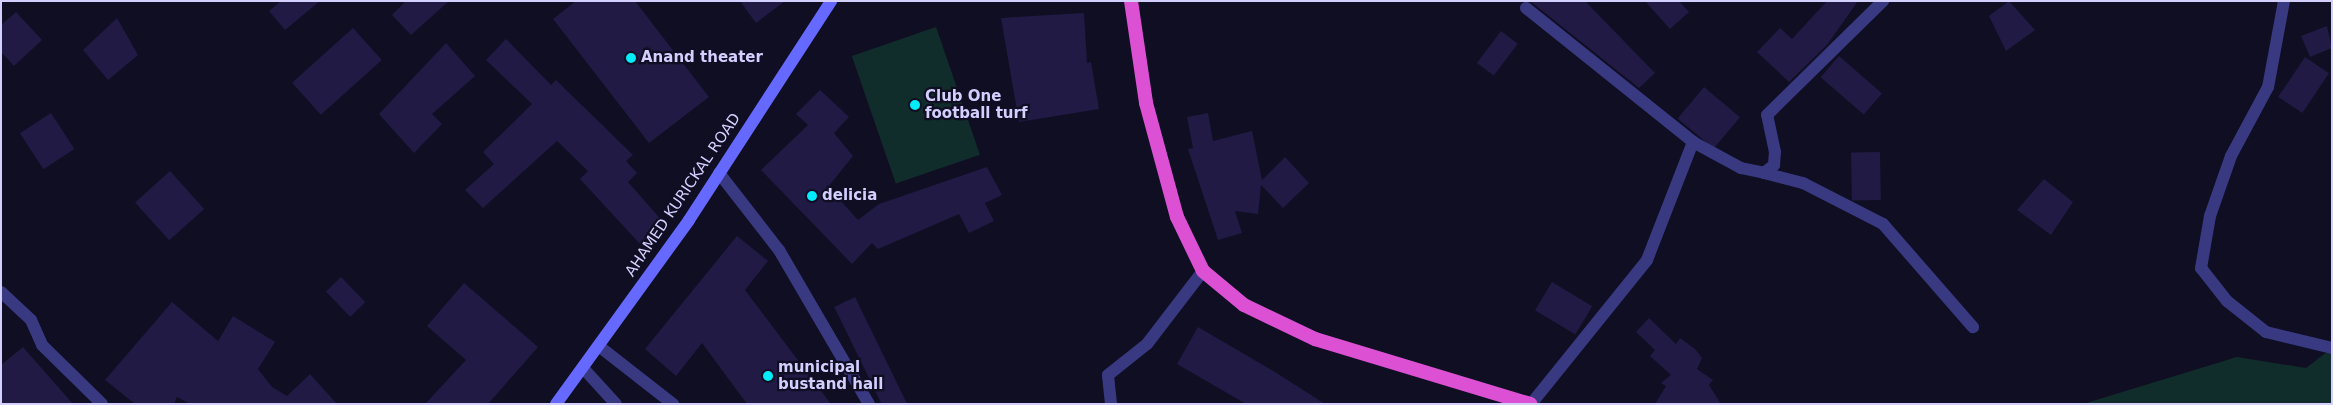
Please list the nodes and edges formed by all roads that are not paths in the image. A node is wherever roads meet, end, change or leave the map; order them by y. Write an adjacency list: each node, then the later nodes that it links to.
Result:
1 (831, 1): 7 (main road, AHAMED KURICKAL ROAD)
2 (1132, 1): 9 (highway)
3 (1883, 1): 8 (street)
4 (2284, 1): 13 (street)
5 (1526, 8): 6 (street)
6 (1693, 142): 8 (street); 21 (street)
7 (719, 173): 12 (main road, AHAMED KURICKAL ROAD); 19 (street)
8 (1764, 173): 11 (street)
9 (1203, 271): 20 (street); 21 (highway)
10 (1, 292): 15 (street)
11 (1973, 327)
12 (600, 347): 14 (main road, AHAMED KURICKAL ROAD); 18 (street)
13 (2332, 348)
14 (584, 369): 16 (main road, AHAMED KURICKAL ROAD); 17 (street)
15 (102, 404)
16 (556, 404)
17 (616, 404)
18 (673, 404)
19 (869, 404)
20 (1112, 404)
21 (1531, 404)

